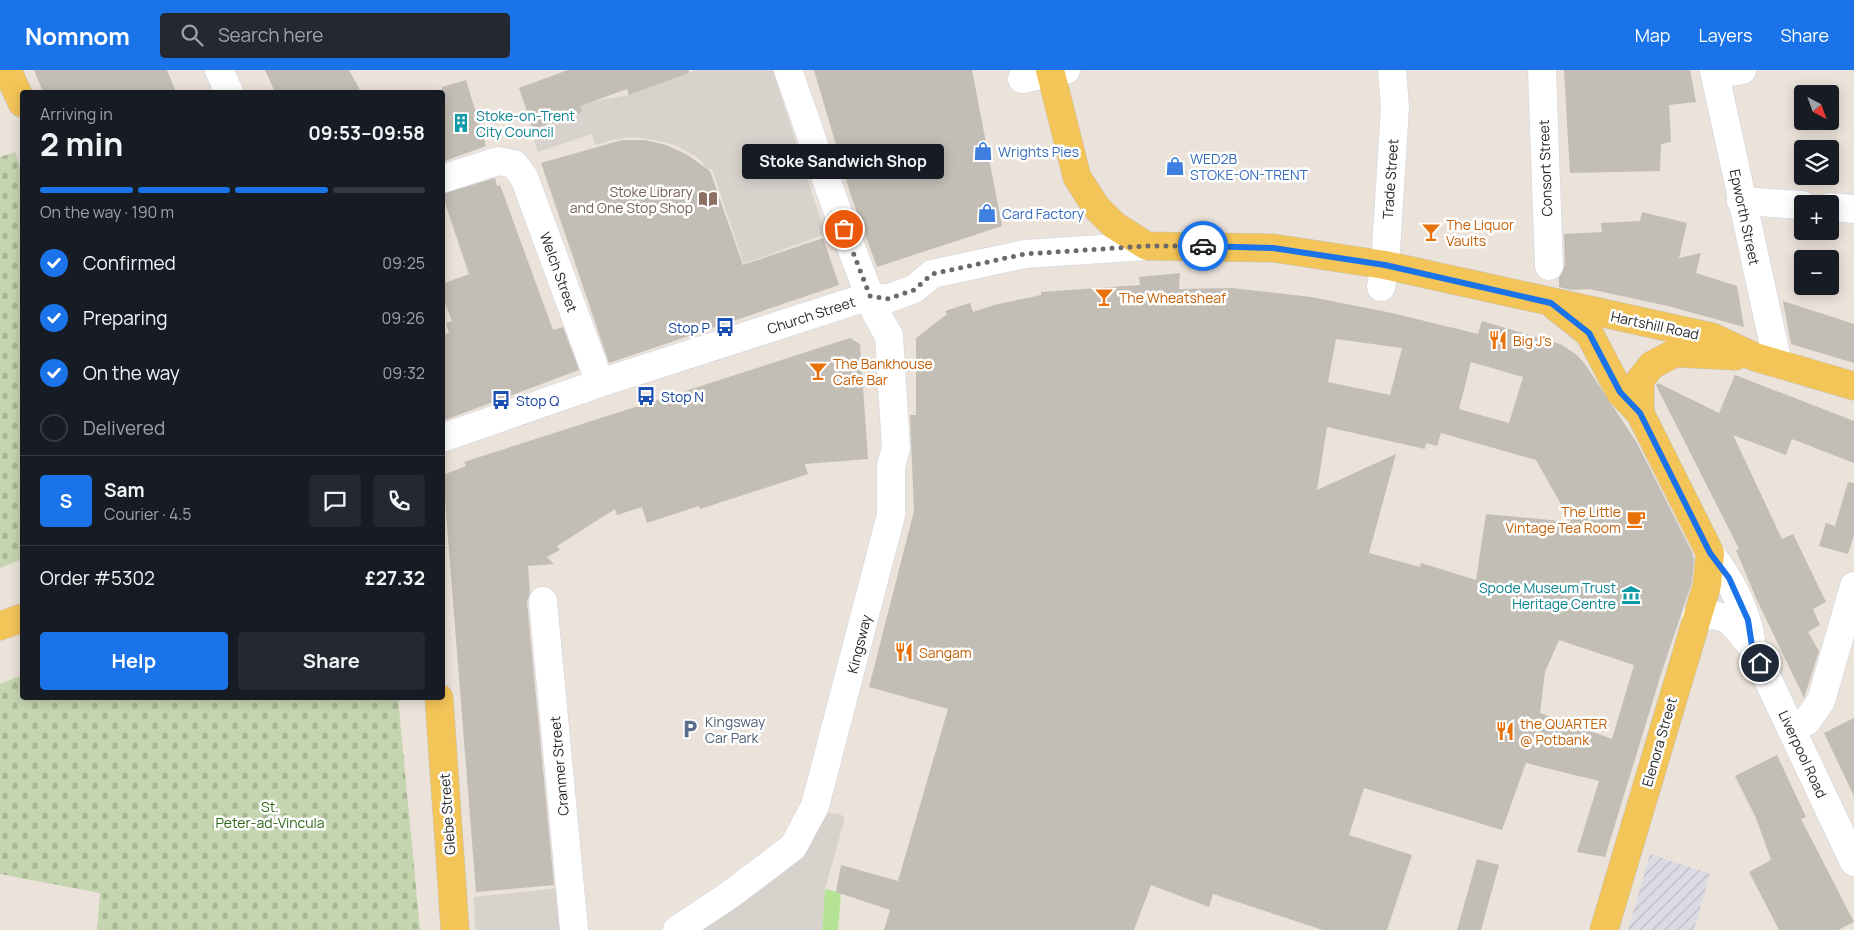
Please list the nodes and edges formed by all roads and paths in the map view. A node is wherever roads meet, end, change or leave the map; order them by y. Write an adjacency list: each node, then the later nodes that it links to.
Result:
1 (219, 70): 10 (street)
2 (788, 70): 21 (street, Kingsway)
3 (1392, 70): 19 (street, Trade Street)
4 (1542, 70): 18 (street, Consort Street)
5 (1742, 70): 7 (street)
6 (1056, 71): 9 (street); 17 (main road)
7 (1715, 72): 13 (street, Epworth Street)
8 (10, 73): 11 (main road)
9 (1022, 79)
10 (228, 90)
11 (20, 98)
12 (445, 178): 25 (street, Welch Street)
13 (1741, 201): 14 (street); 24 (street, Epworth Street)
14 (1794, 204)
15 (1839, 208): 16 (street)
16 (1854, 209)
17 (1147, 246): 19 (main road, Church Street); 21 (street, Church Street)
18 (1549, 266)
19 (1383, 276): 20 (main road, Church Street)
20 (1551, 303): 22 (main road, Church Street); 24 (main road, Hartshill Road)
21 (873, 305): 25 (street, Church Street); 42 (street, Kingsway)
22 (1589, 333): 27 (main road, Liverpool Road)
23 (1675, 353): 24 (main road, Hartshill Road); 27 (main road, Liverpool Road)
24 (1766, 360): 26 (main road, Hartshill Road)
25 (600, 383): 28 (street, Church Street)
26 (1854, 386)
27 (1640, 413): 29 (main road, Liverpool Road)
28 (445, 437)
29 (1710, 553): 32 (main road, Elenora Street); 35 (street, Liverpool Road)
30 (1854, 586): 37 (street)
31 (543, 601): 41 (street, Cranmer Street)
32 (1696, 617): 35 (street, Liverpool Road); 43 (main road, Elenora Street)
33 (20, 619): 34 (main road)
34 (0, 626)
35 (1752, 646): 37 (street, Liverpool Road)
36 (439, 700): 40 (main road, Glebe Street)
37 (1791, 729): 38 (street, Liverpool Road)
38 (1846, 823): 39 (street, Liverpool Road)
39 (1854, 862)
40 (455, 930)
41 (574, 930)
42 (677, 930)
43 (1604, 930)

